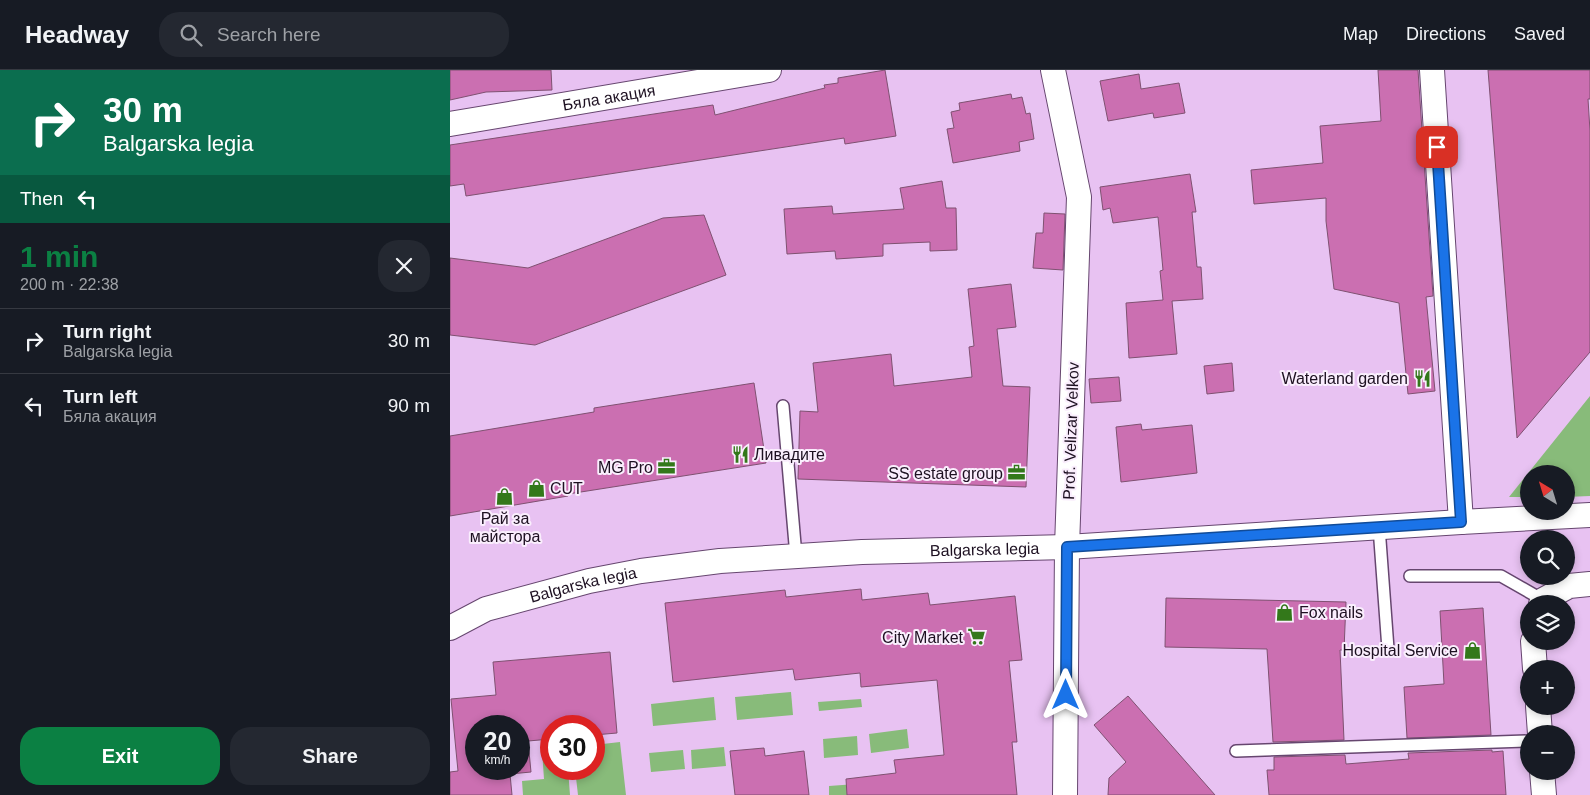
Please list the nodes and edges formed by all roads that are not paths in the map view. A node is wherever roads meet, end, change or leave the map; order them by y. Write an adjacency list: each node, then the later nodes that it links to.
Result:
1 (769, 70): 4 (street, Бяла акация)
2 (1053, 70): 9 (street, Prof. Velizar Velkov)
3 (1432, 70): 7 (street)
4 (450, 124)
5 (783, 406): 10 (lane)
6 (1590, 516): 7 (street, Balgarska legia)
7 (1461, 522): 8 (street, Balgarska legia)
8 (1379, 527): 9 (street, Balgarska legia); 16 (lane)
9 (1067, 547): 10 (street, Balgarska legia); 20 (street, Prof. Velizar Velkov)
10 (796, 556): 15 (street, Balgarska legia)
11 (1410, 576): 13 (lane)
12 (1590, 584): 14 (street)
13 (1531, 595)
14 (1554, 595)
15 (450, 628)
16 (1388, 649)
17 (1520, 741): 18 (lane)
18 (1236, 751)
19 (1543, 780): 21 (street)
20 (1066, 795)
21 (1544, 795)

